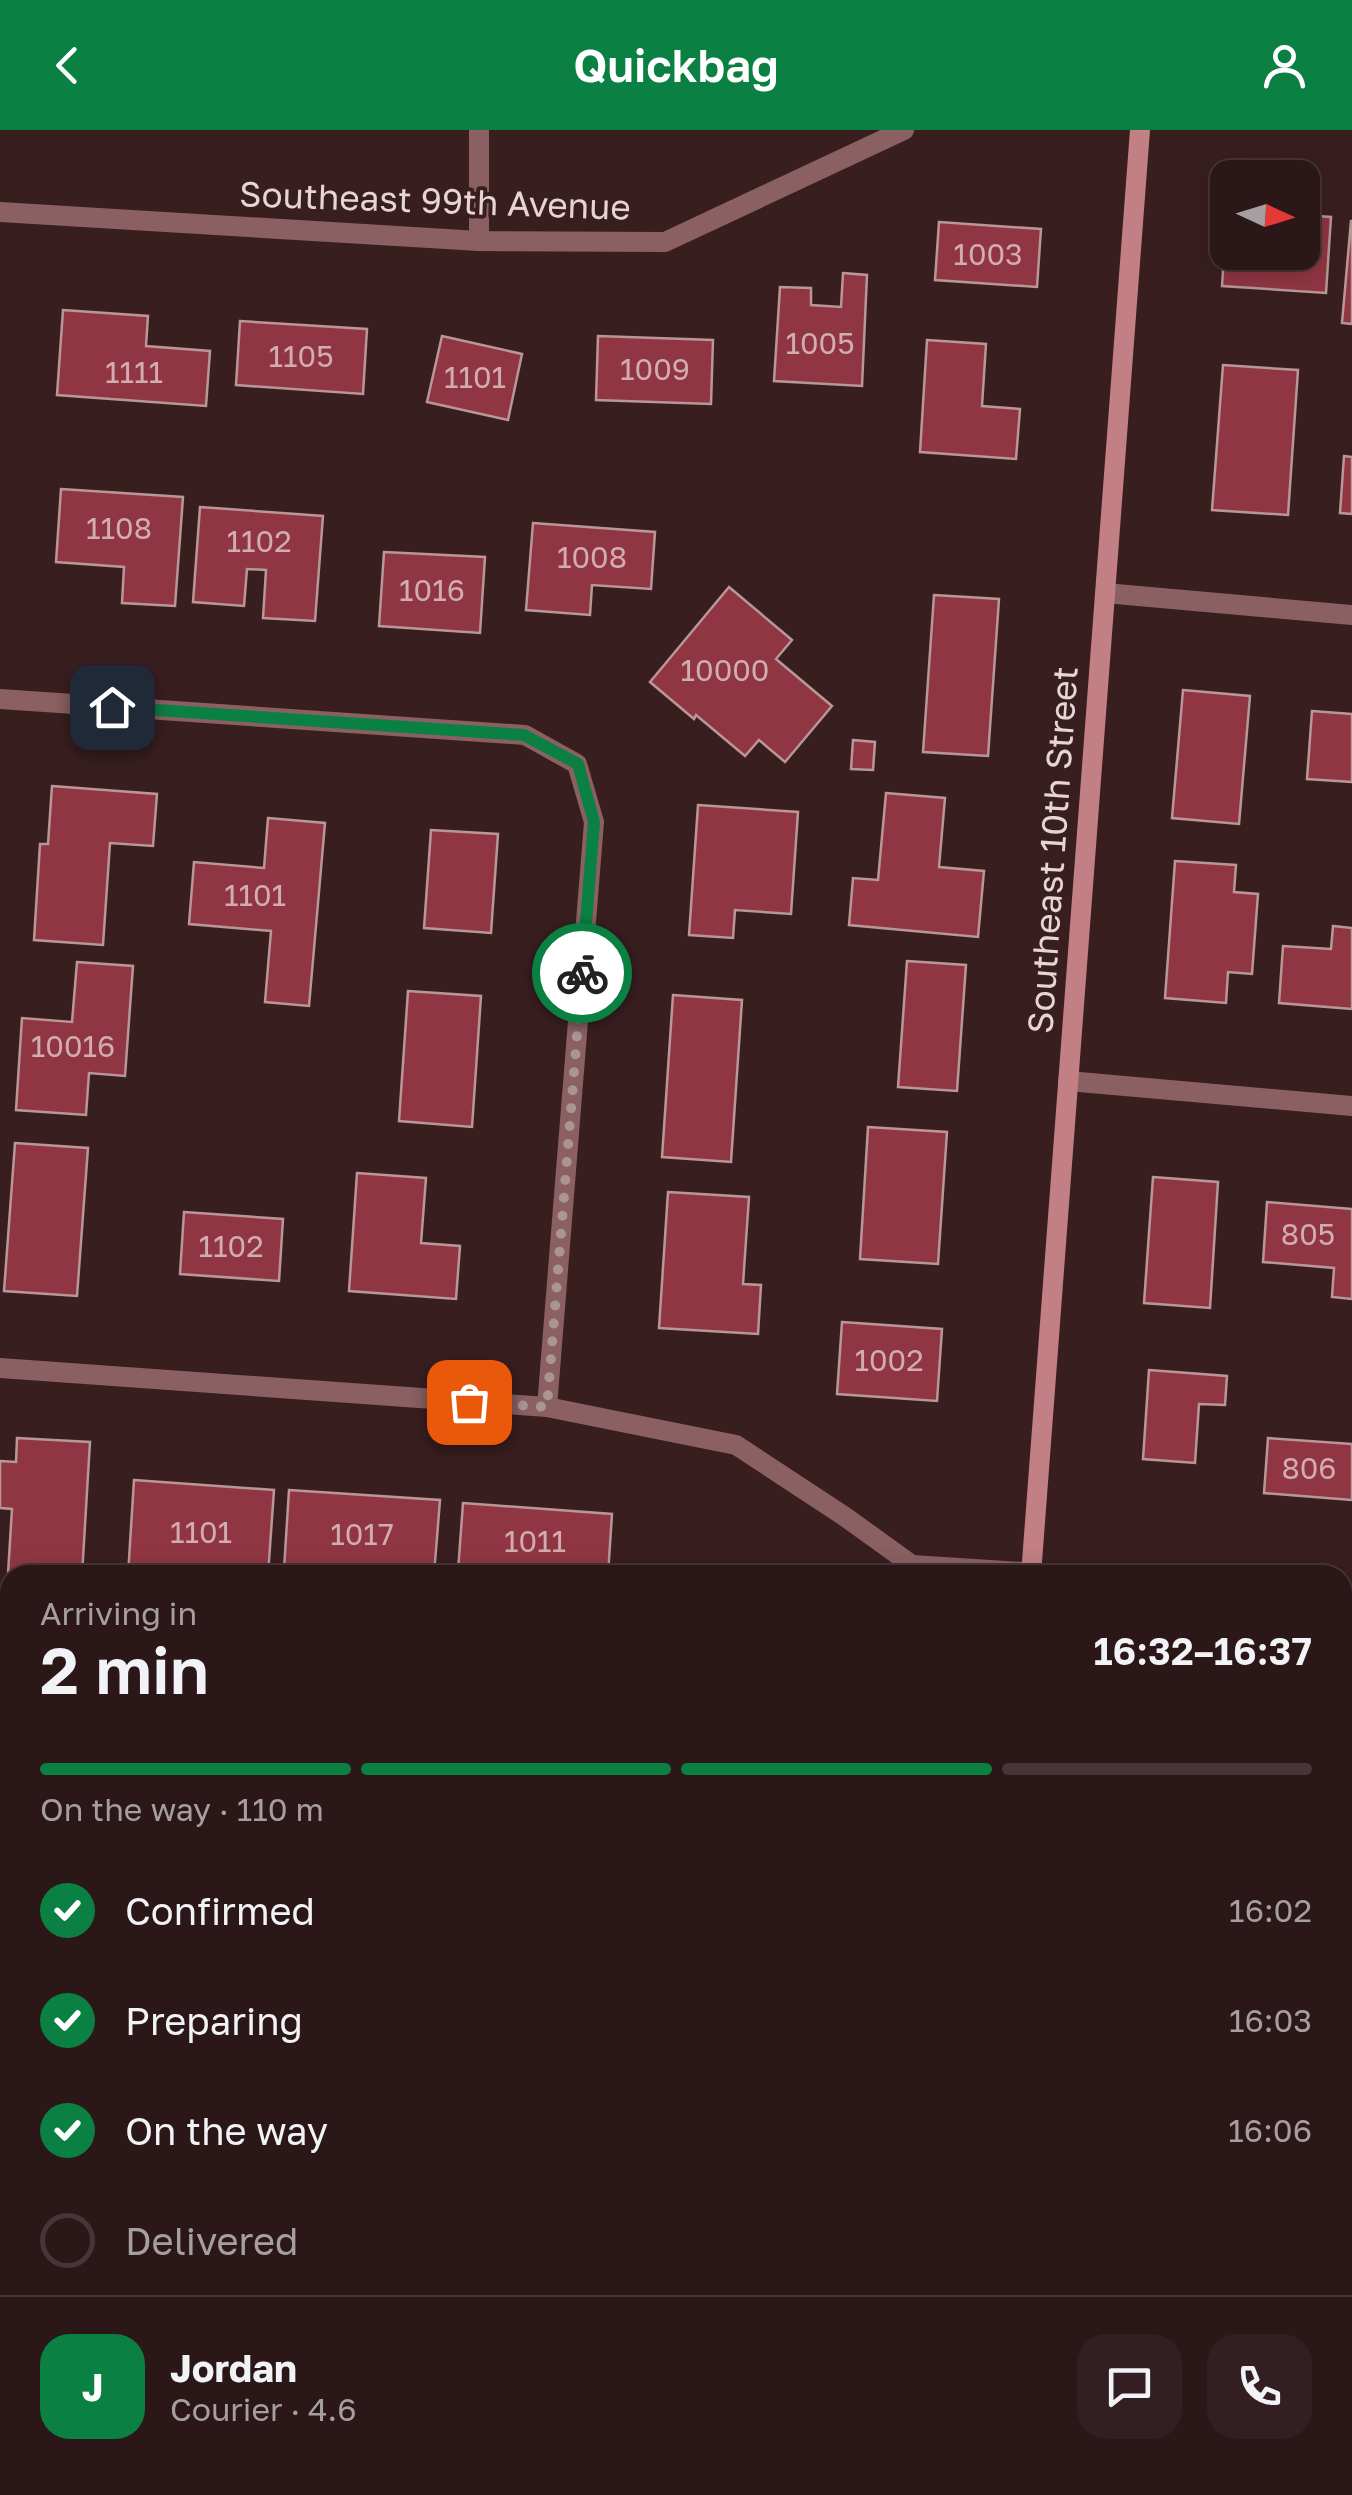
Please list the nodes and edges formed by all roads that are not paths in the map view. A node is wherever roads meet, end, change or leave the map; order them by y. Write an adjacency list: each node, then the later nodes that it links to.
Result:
1 (478, 130): 5 (street)
2 (904, 130): 5 (street, Southeast 99th Avenue)
3 (1140, 130): 6 (street, Southeast 10th Street)
4 (0, 212): 5 (street, Southeast 99th Avenue)
5 (479, 242)
6 (1105, 593): 7 (street); 9 (street, Southeast 10th Street)
7 (1352, 615)
8 (0, 699): 12 (street)
9 (1068, 1081): 10 (street); 14 (street, Southeast 10th Street)
10 (1352, 1106)
11 (0, 1368): 12 (street)
12 (547, 1407): 13 (street)
13 (912, 1565)
14 (1032, 1565)

